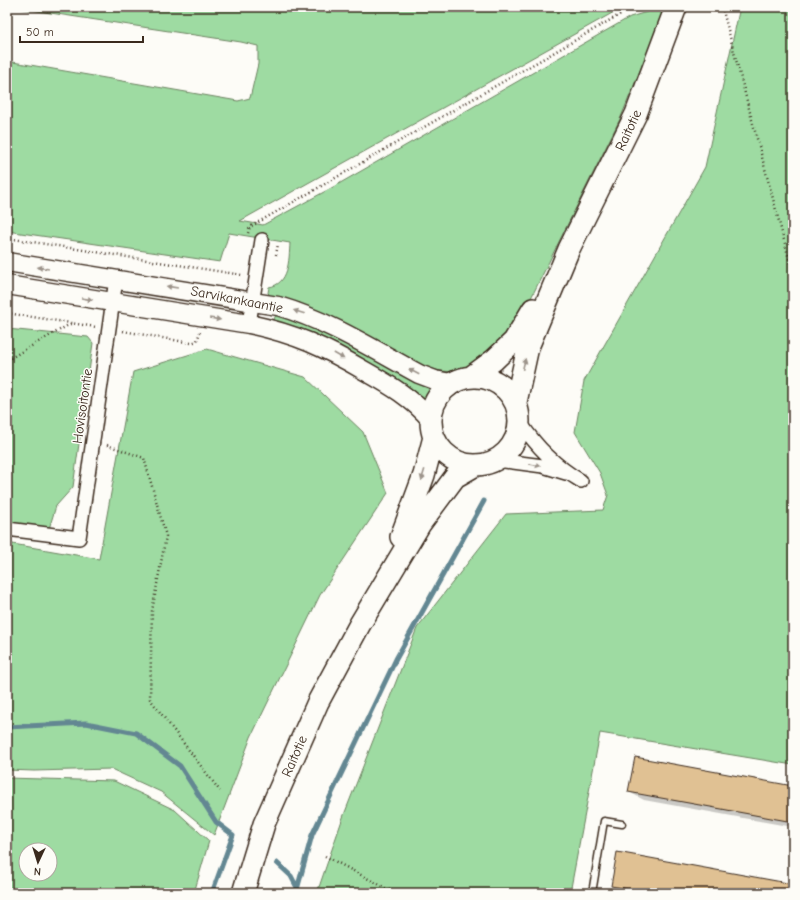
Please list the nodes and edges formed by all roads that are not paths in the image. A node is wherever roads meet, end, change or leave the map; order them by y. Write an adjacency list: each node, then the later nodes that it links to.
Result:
1 (676, 7): 3 (main road, Raitotie)
2 (262, 240): 7 (street)
3 (569, 249): 10 (main road, Raitotie); 12 (main road, Raitotie, one-way to 3)
4 (7, 262): 5 (street, Sarvikankaantie, one-way to 4)
5 (116, 279): 7 (street, Sarvikankaantie, one-way to 5); 8 (street, Hovisoitontie)
6 (7, 285): 8 (street, Sarvikankaantie, one-way to 8)
7 (252, 300): 9 (street); 11 (street, Sarvikankaantie, one-way to 7)
8 (113, 303): 9 (street, Sarvikankaantie, one-way to 9); 16 (street, Hovisoitontie)
9 (249, 324): 13 (street, Sarvikankaantie, one-way to 13)
10 (471, 377): 11 (main road); 12 (main road)
11 (451, 383): 13 (main road)
12 (518, 412): 14 (main road); 14 (street, one-way to 12)
13 (433, 429): 15 (main road); 17 (main road, Raitotie, one-way to 17)
14 (497, 460): 15 (main road)
15 (476, 465): 17 (main road, Raitotie)
16 (7, 529)
17 (360, 624): 19 (main road, Raitotie)
18 (622, 824): 20 (lane)
19 (243, 893)
20 (592, 893)

